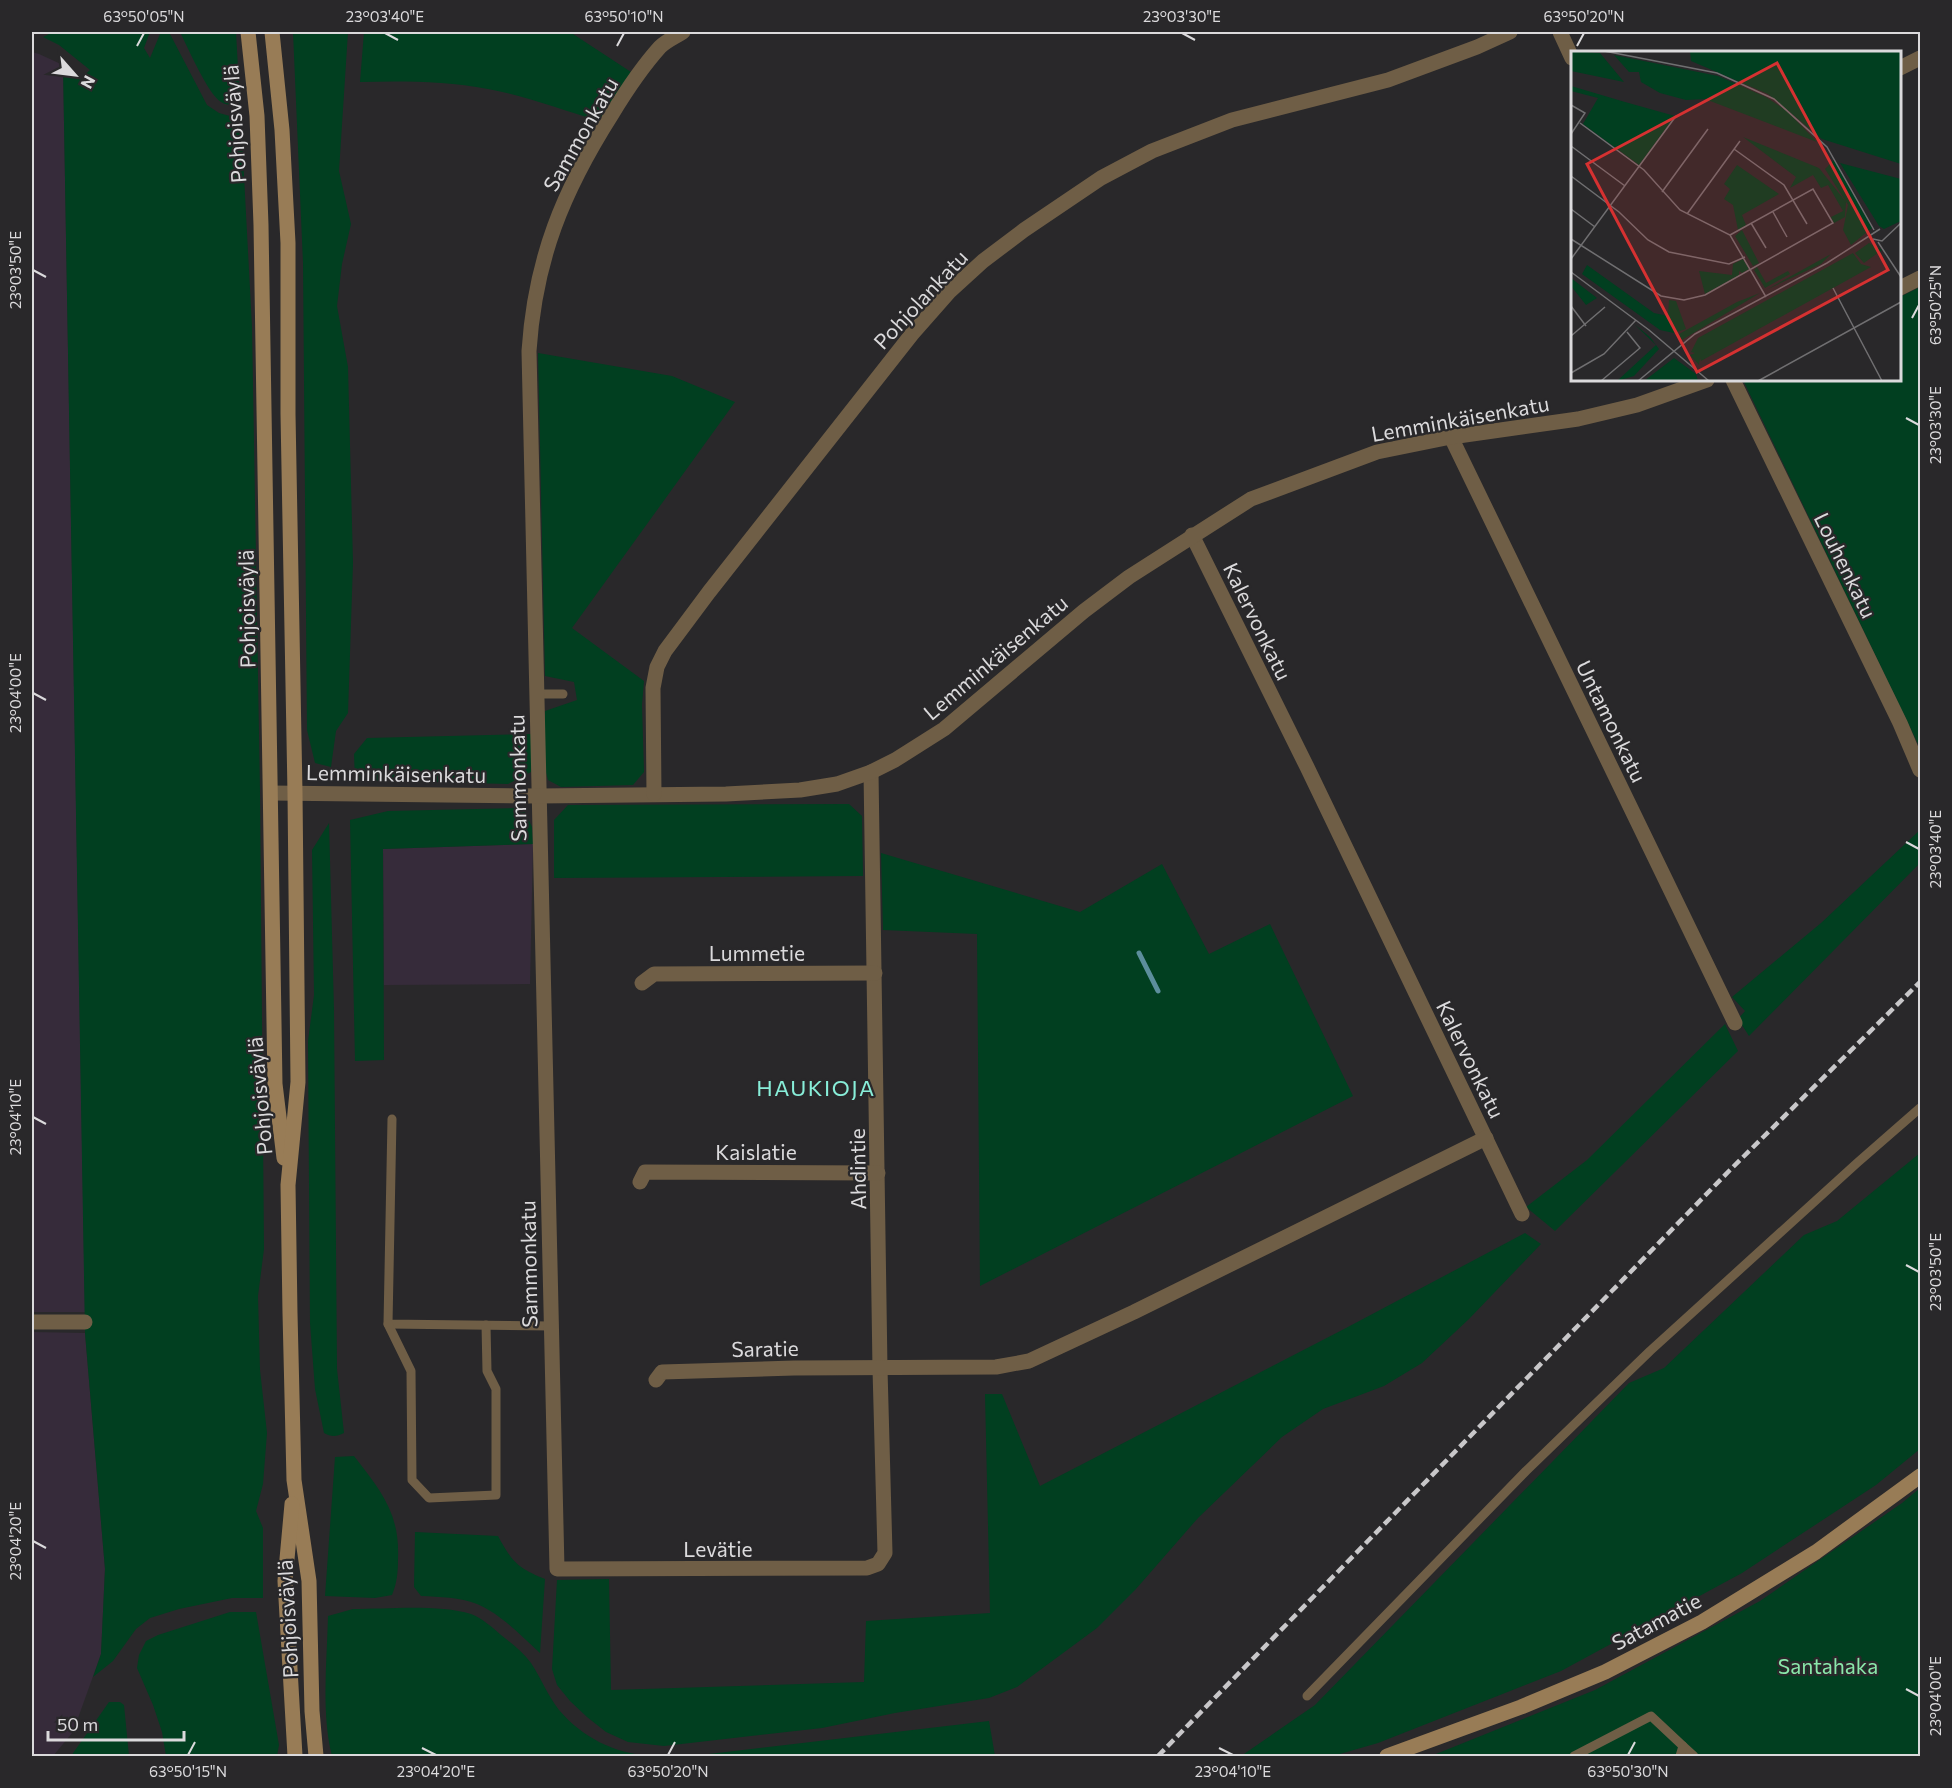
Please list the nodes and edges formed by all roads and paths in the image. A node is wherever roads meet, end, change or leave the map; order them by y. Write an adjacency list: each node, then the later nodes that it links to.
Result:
1 (248, 32): 19 (main road, Pohjoisväylä)
2 (272, 32): 20 (main road, Pohjoisväylä)
3 (682, 32): 15 (street, Sammonkatu)
4 (1510, 32): 22 (street, Pohjolankatu)
5 (1560, 32): 6 (street)
6 (1571, 56)
7 (1920, 58): 8 (street)
8 (1901, 67)
9 (1920, 278): 10 (street)
10 (1901, 287)
11 (1704, 381): 13 (street, Lemminkäisenkatu)
12 (1733, 381): 17 (street, Louhenkatu)
13 (1451, 437): 14 (street, Lemminkäisenkatu); 25 (street, Untamonkatu)
14 (1192, 535): 18 (street, Lemminkäisenkatu); 28 (street, Kalervonkatu)
15 (537, 694): 16 (lane); 21 (street, Sammonkatu)
16 (563, 694)
17 (1920, 770)
18 (872, 772): 22 (street, Lemminkäisenkatu); 23 (street, Ahdintie)
19 (271, 793): 20 (street, Lemminkäisenkatu); 31 (main road, Pohjoisväylä)
20 (295, 793): 21 (street, Lemminkäisenkatu); 31 (main road, Pohjoisväylä)
21 (538, 795): 22 (street, Lemminkäisenkatu); 37 (street, Sammonkatu)
22 (654, 795)
23 (875, 973): 24 (street, Lummetie); 29 (street, Ahdintie)
24 (642, 983)
25 (1735, 1023)
26 (1920, 1108): 44 (lane)
27 (392, 1119): 35 (lane)
28 (1486, 1138): 32 (street); 38 (street, Kalervonkatu)
29 (878, 1173): 30 (street, Kaislatie); 38 (street, Ahdintie)
30 (640, 1182)
31 (288, 1185): 41 (main road, Pohjoisväylä)
32 (1521, 1214)
33 (32, 1322): 34 (street)
34 (85, 1322)
35 (388, 1324): 36 (lane); 36 (lane)
36 (486, 1325): 37 (lane)
37 (551, 1326): 43 (street, Sammonkatu)
38 (880, 1369): 39 (street, Saratie); 42 (street, Ahdintie)
39 (656, 1380)
40 (1920, 1476): 48 (main road, Satamatie)
41 (294, 1480): 46 (main road, Pohjoisväylä); 47 (main road, Pohjoisväylä)
42 (878, 1564): 43 (street, Levätie)
43 (556, 1569)
44 (1307, 1696)
45 (1683, 1746): 49 (lane); 50 (lane); 51 (lane)
46 (295, 1756)
47 (316, 1756)
48 (1387, 1756)
49 (1574, 1756)
50 (1680, 1756)
51 (1694, 1756)

